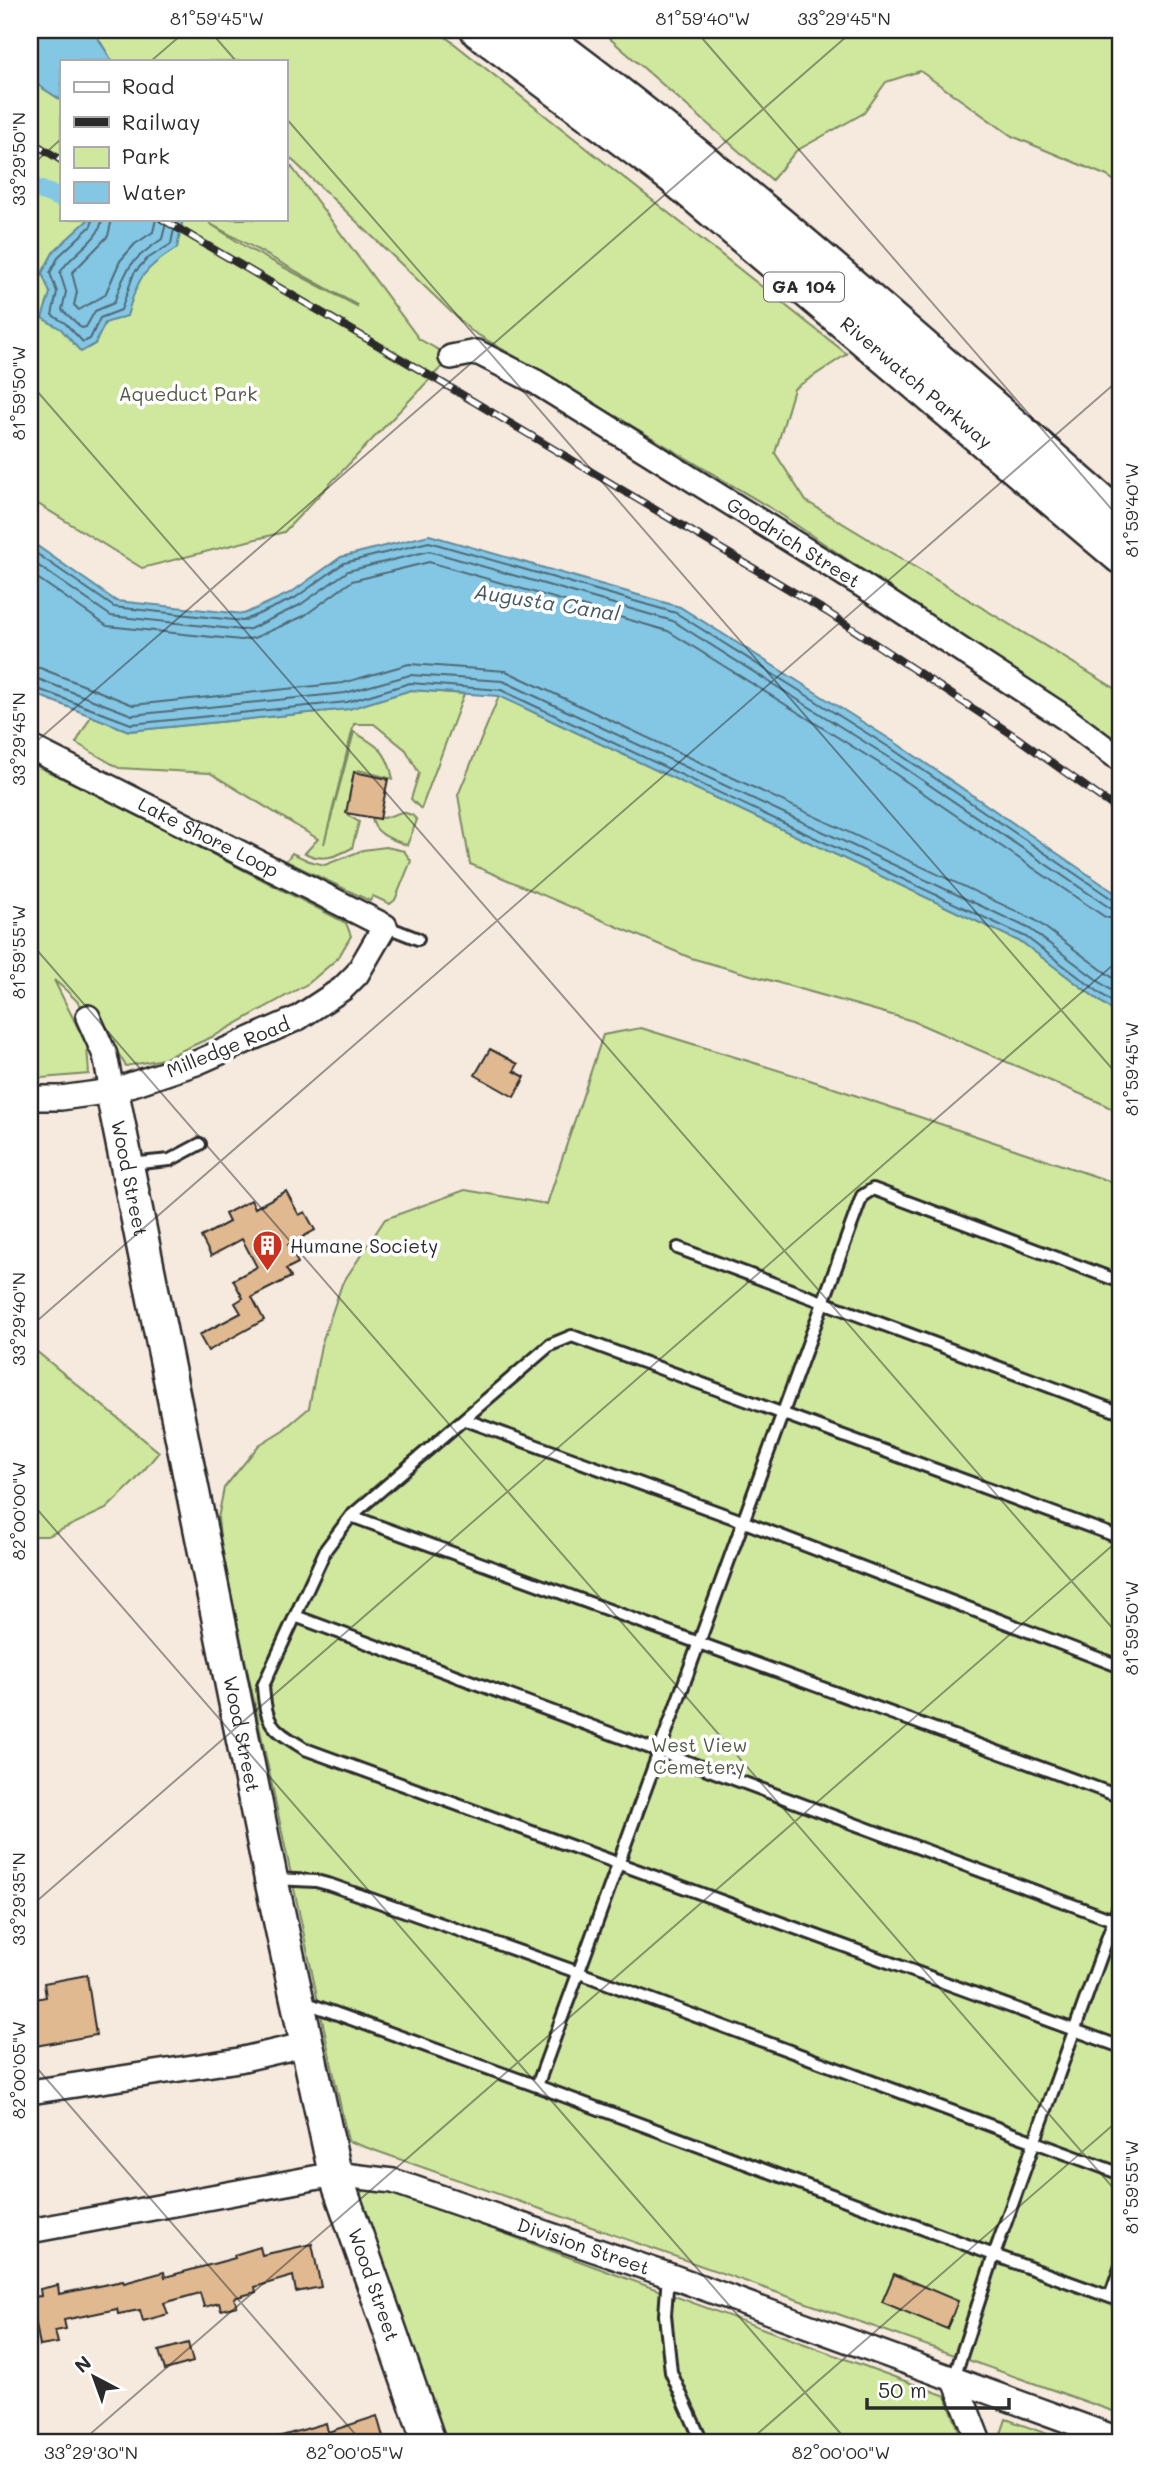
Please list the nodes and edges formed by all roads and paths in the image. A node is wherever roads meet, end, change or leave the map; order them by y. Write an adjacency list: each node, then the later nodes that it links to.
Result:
1 (479, 30): 5 (main road, Riverwatch Parkway / GA 104)
2 (533, 30): 4 (main road, Riverwatch Parkway / GA 104)
3 (452, 357): 7 (street, Goodrich Street)
4 (1121, 520)
5 (1121, 556)
6 (30, 747): 8 (street, Lake Shore Loop)
7 (1121, 760)
8 (386, 926): 9 (lane); 11 (street, Milledge Road)
9 (418, 939)
10 (88, 1017): 11 (street, Wood Street)
11 (111, 1091): 12 (street, Milledge Road); 14 (street, Wood Street)
12 (30, 1098)
13 (200, 1144): 14 (lane)
14 (126, 1165): 30 (street, Wood Street)
15 (678, 1248): 17 (lane)
16 (1121, 1282): 17 (lane)
17 (822, 1302): 18 (lane); 19 (lane)
18 (1121, 1413)
19 (781, 1414): 20 (lane); 22 (lane); 23 (lane)
20 (466, 1419): 21 (lane); 22 (lane)
21 (351, 1516): 24 (lane); 25 (lane)
22 (742, 1521): 25 (lane); 26 (lane)
23 (1121, 1538)
24 (295, 1616): 27 (lane); 29 (lane)
25 (697, 1643): 27 (lane); 28 (lane)
26 (1121, 1667)
27 (658, 1751): 29 (lane); 32 (lane)
28 (1121, 1797)
29 (619, 1862): 33 (lane); 35 (lane)
30 (271, 1879): 33 (lane); 34 (street, Wood Street)
31 (1121, 1900): 32 (lane)
32 (1117, 1922): 35 (lane)
33 (577, 1972): 38 (lane); 40 (lane)
34 (298, 2000): 36 (street, Wood Street); 38 (lane)
35 (1073, 2030): 37 (lane); 40 (lane)
36 (308, 2045): 39 (street); 41 (street, Wood Street)
37 (1121, 2047)
38 (537, 2086): 44 (lane)
39 (30, 2092)
40 (1035, 2141): 42 (lane); 44 (lane)
41 (335, 2174): 43 (street, Division Street); 46 (street, Division Street); 50 (street, Wood Street)
42 (1121, 2174)
43 (30, 2231)
44 (994, 2255): 47 (lane); 48 (lane)
45 (1121, 2266): 47 (lane)
46 (668, 2275): 48 (street, Division Street); 51 (lane)
47 (1116, 2299)
48 (954, 2378): 49 (street, Division Street); 52 (street)
49 (1121, 2440)
50 (429, 2442)
51 (702, 2442)
52 (979, 2442)

